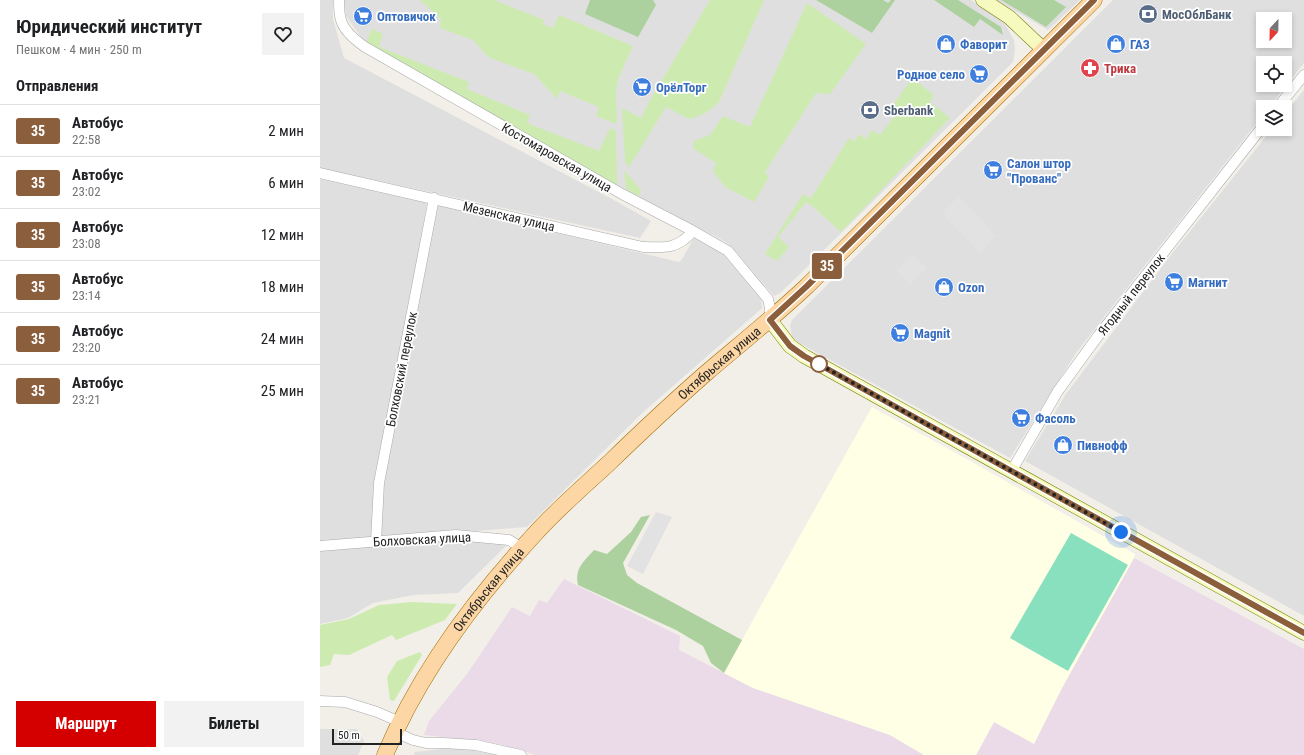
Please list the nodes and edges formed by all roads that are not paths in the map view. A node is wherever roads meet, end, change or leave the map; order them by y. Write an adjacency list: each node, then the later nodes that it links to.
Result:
1 (339, 0): 10 (street, Костомаровская улица)
2 (984, 0): 4 (main road)
3 (1094, 0): 4 (main road, Октябрьская улица)
4 (1043, 50): 11 (main road, Октябрьская улица)
5 (1304, 75): 6 (street)
6 (1284, 100)
7 (1256, 135): 12 (street, Ягодный переулок)
8 (320, 173): 9 (street, Мезенская улица)
9 (434, 198): 10 (street, Мезенская улица); 13 (street, Болховский переулок)
10 (693, 231): 11 (street, Костомаровская улица)
11 (770, 320): 12 (main road); 15 (main road, Октябрьская улица)
12 (1012, 470): 16 (main road)
13 (376, 541): 14 (street, Болховская улица); 15 (street, Болховская улица)
14 (320, 546)
15 (522, 548): 18 (main road, Октябрьская улица)
16 (1304, 633)
17 (320, 701): 18 (street)
18 (397, 727): 19 (main road, Октябрьская улица); 20 (street)
19 (385, 755)
20 (521, 755)

